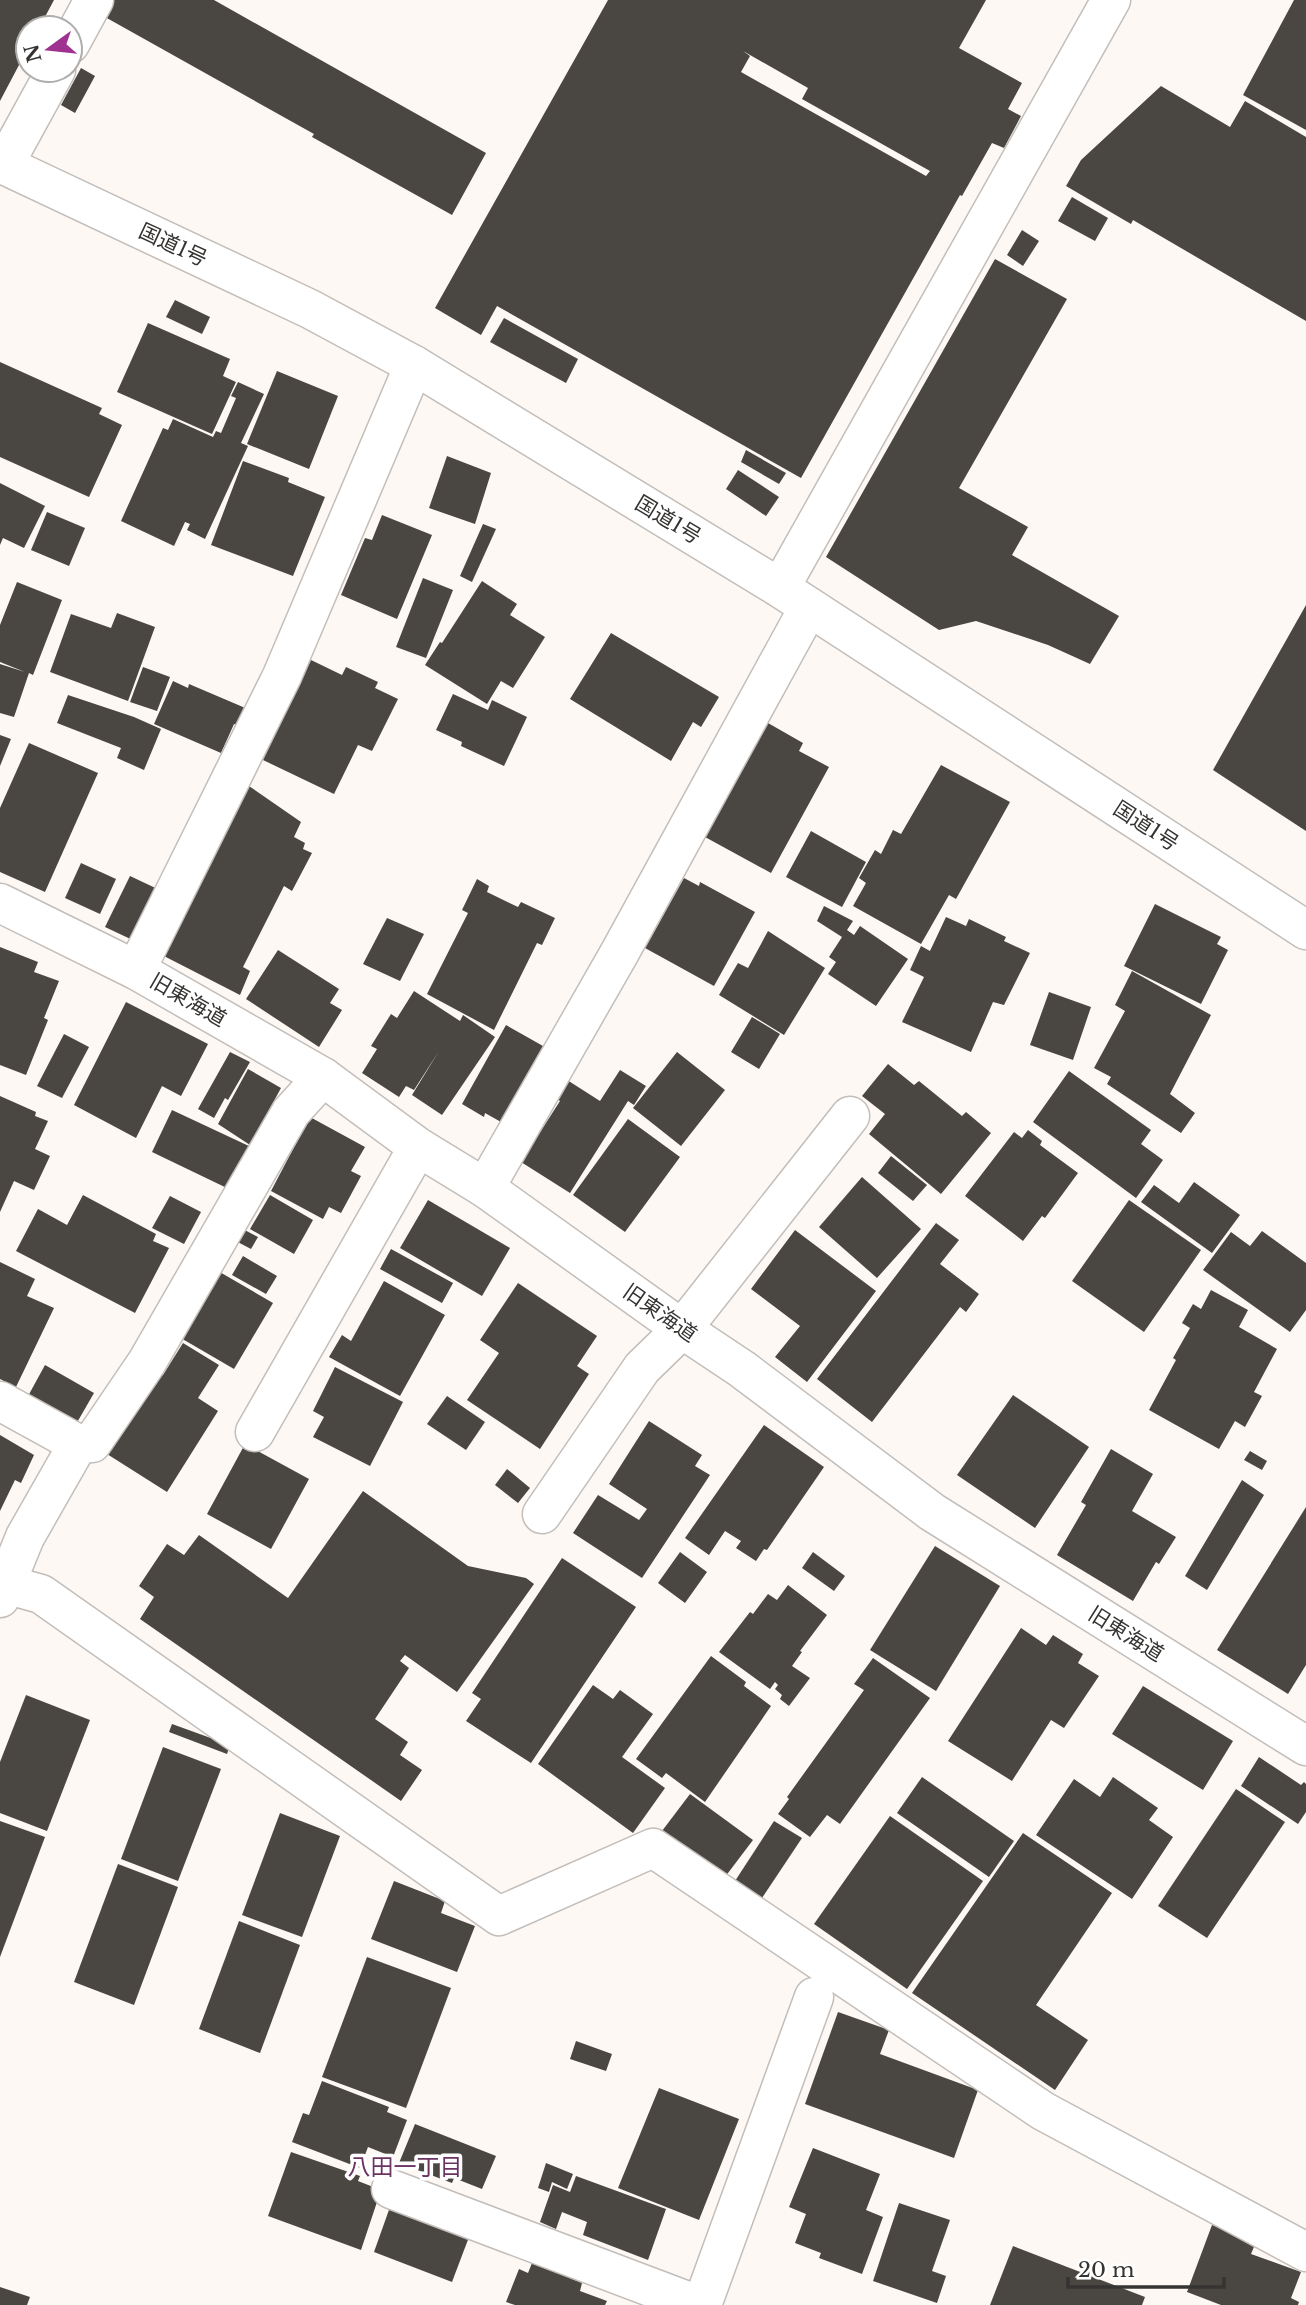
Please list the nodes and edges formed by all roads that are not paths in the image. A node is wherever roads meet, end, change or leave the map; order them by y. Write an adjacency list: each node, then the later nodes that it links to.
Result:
1 (94, 0): 3 (main road)
2 (1111, 0): 7 (main road)
3 (84, 18)
4 (48, 84): 5 (main road)
5 (2, 164): 6 (main road, 国道1号)
6 (414, 365): 7 (main road, 国道1号); 10 (main road)
7 (794, 598): 9 (main road, 国道1号); 14 (main road)
8 (0, 903): 10 (main road, 旧東海道)
9 (1306, 930)
10 (136, 970): 11 (main road, 旧東海道)
11 (323, 1077): 13 (main road, 旧東海道); 18 (main road)
12 (850, 1116): 15 (main road)
13 (418, 1147): 14 (main road, 旧東海道); 17 (main road)
14 (485, 1188): 15 (main road, 旧東海道)
15 (682, 1329): 19 (main road); 21 (main road, 旧東海道)
16 (0, 1401): 18 (main road)
17 (255, 1433)
18 (78, 1444): 20 (main road)
19 (542, 1514)
20 (2, 1591): 24 (main road)
21 (1306, 1746)
22 (814, 1997): 25 (main road)
23 (391, 2189): 25 (main road)
24 (1306, 2252)
25 (700, 2305)

